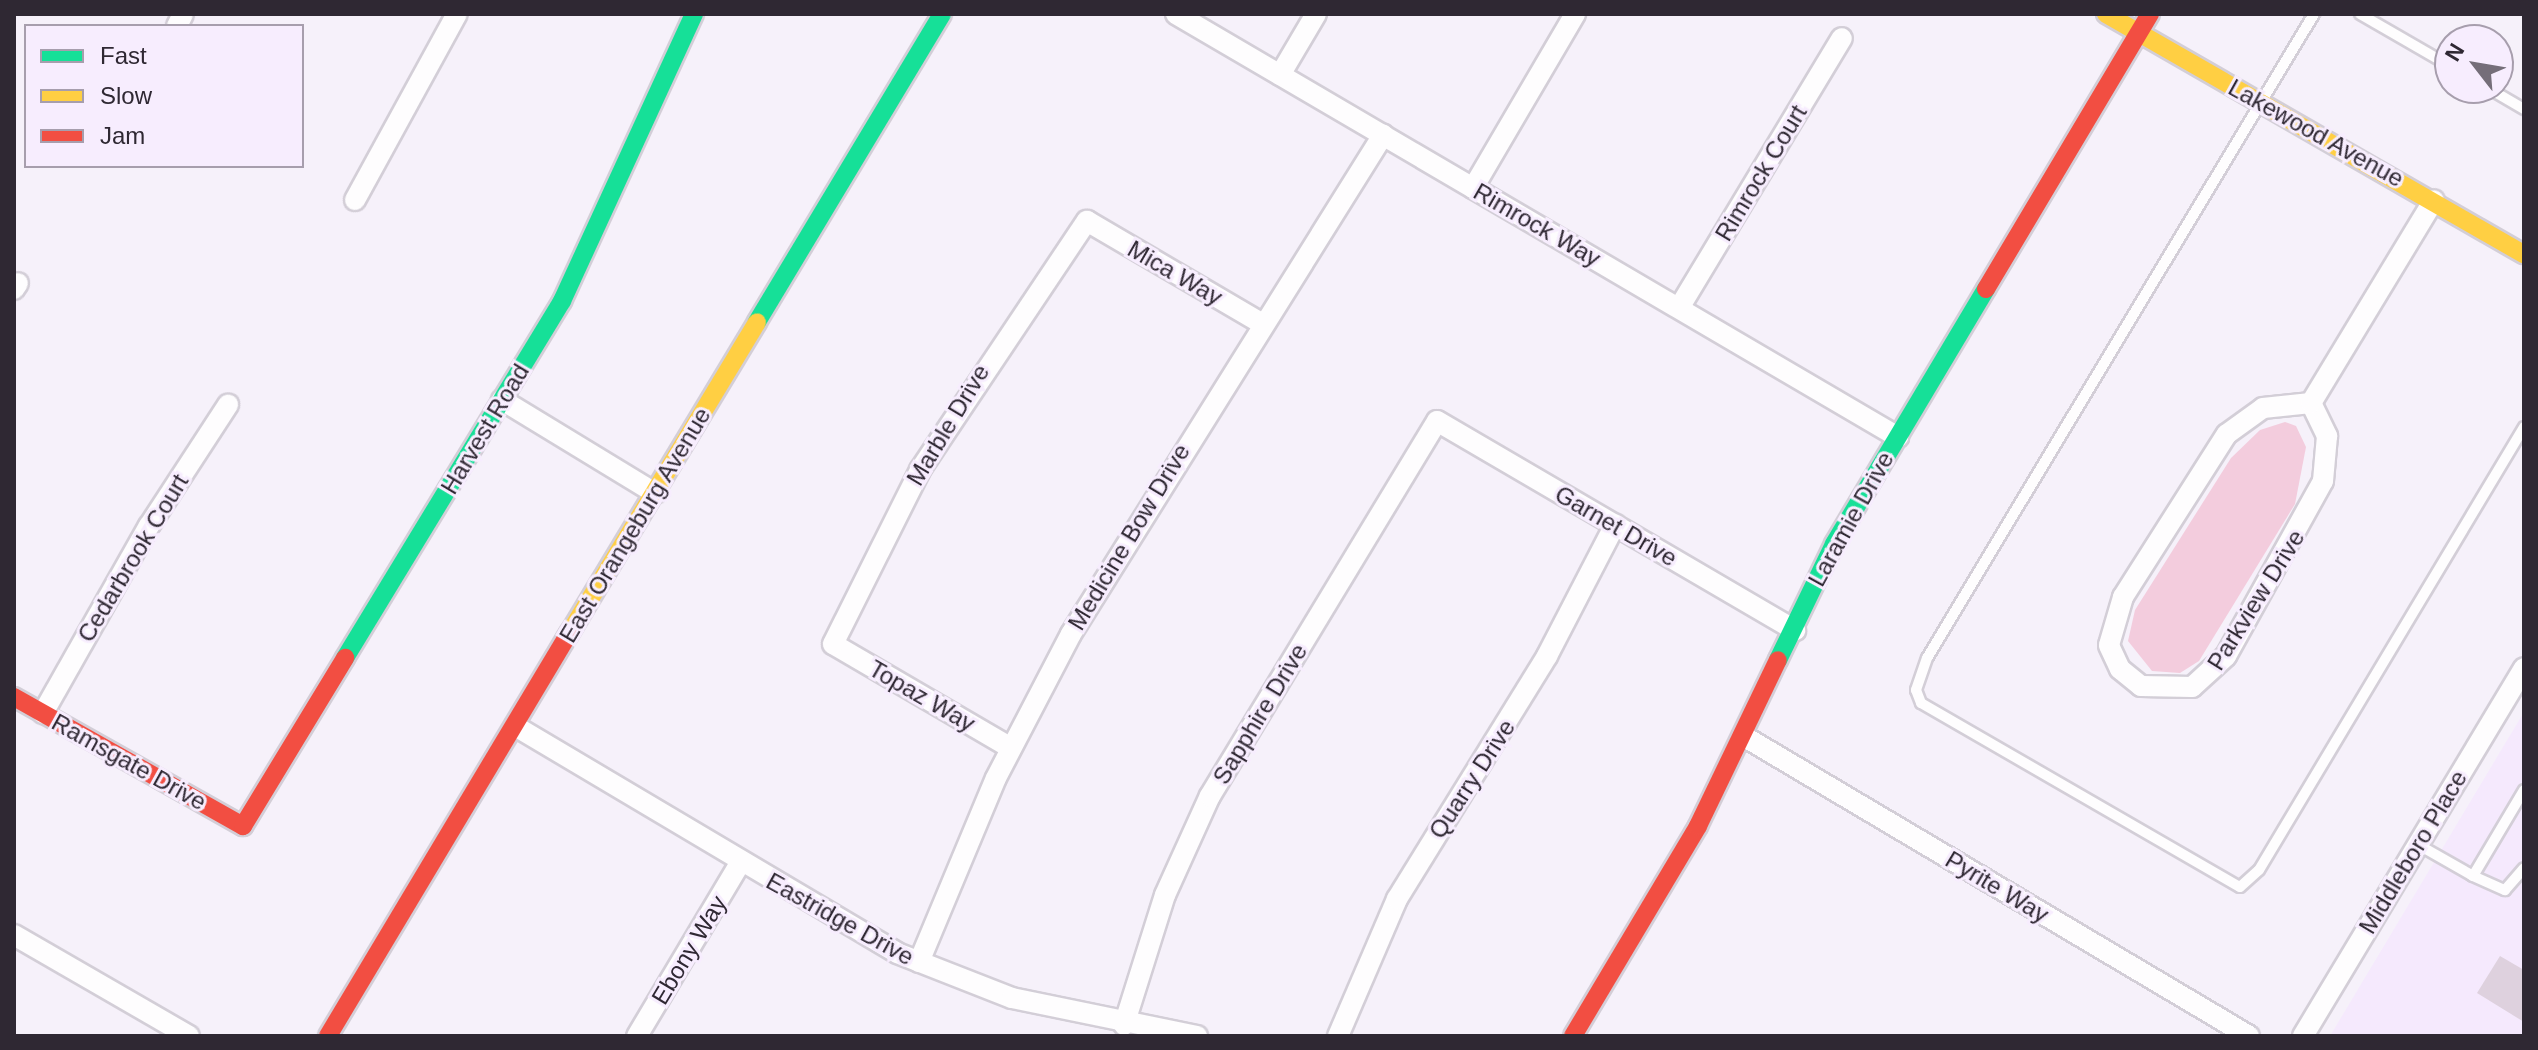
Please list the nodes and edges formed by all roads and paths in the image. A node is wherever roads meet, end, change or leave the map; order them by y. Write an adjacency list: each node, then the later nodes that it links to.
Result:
1 (457, 14): 18 (street)
2 (694, 14): 24 (street, Harvest Road)
3 (942, 14): 30 (street, East Orangeburg Avenue)
4 (1176, 14): 14 (street, Rimrock Way)
5 (1316, 14): 14 (street)
6 (1575, 14): 17 (street)
7 (2106, 14): 11 (street, Lakewood Avenue)
8 (2150, 14): 11 (street, Laramie Drive)
9 (2314, 14): 15 (lane)
10 (2360, 14): 13 (lane)
11 (2139, 33): 15 (street, Lakewood Avenue); 29 (street, Laramie Drive)
12 (1842, 38): 22 (street, Rimrock Court)
13 (2434, 57)
14 (1280, 75): 16 (street, Rimrock Way)
15 (2262, 103): 19 (street, Lakewood Avenue); 28 (lane)
16 (1383, 135): 17 (street, Rimrock Way); 23 (street, Medicine Bow Drive)
17 (1473, 188): 22 (street, Rimrock Way)
18 (355, 200)
19 (2434, 200): 21 (street, Lakewood Avenue); 25 (street)
20 (1087, 221): 23 (street, Mica Way); 33 (street, Marble Drive)
21 (2524, 254)
22 (1679, 308): 29 (street, Rimrock Way)
23 (1264, 325): 39 (street, Medicine Bow Drive)
24 (502, 400): 30 (street); 41 (street, Harvest Road)
25 (2311, 403): 25 (street, Parkview Drive)
26 (228, 405): 36 (street, Cedarbrook Court)
27 (1437, 421): 31 (street, Garnet Drive); 48 (street, Sapphire Drive)
28 (2524, 427)
29 (1898, 437): 32 (street, Laramie Drive)
30 (655, 493): 37 (street, East Orangeburg Avenue)
31 (1615, 525): 32 (street, Garnet Drive); 53 (street, Quarry Drive)
32 (1795, 630): 38 (street, Laramie Drive)
33 (833, 644): 39 (street, Topaz Way)
34 (2524, 668): 42 (street, Middleboro Place)
35 (14, 697): 36 (street, Ramsgate Drive)
36 (43, 713): 41 (street, Ramsgate Drive)
37 (515, 726): 43 (street, Eastridge Drive); 50 (street, East Orangeburg Avenue)
38 (1745, 737): 54 (street, Laramie Drive); 55 (street, Pyrite Way)
39 (1011, 748): 47 (street, Medicine Bow Drive)
40 (2524, 790): 45 (lane)
41 (243, 826)
42 (2417, 844): 45 (lane); 56 (street, Middleboro Place)
43 (740, 863): 47 (street, Eastridge Drive); 51 (street, Ebony Way)
44 (2524, 868): 45 (lane)
45 (2473, 876)
46 (17, 944): 49 (street)
47 (919, 962): 48 (street, Eastridge Drive)
48 (1124, 1025): 52 (street, Eastridge Drive)
49 (189, 1036)
50 (328, 1036)
51 (637, 1036)
52 (1197, 1036)
53 (1338, 1036)
54 (1573, 1036)
55 (2249, 1036)
56 (2303, 1036)

